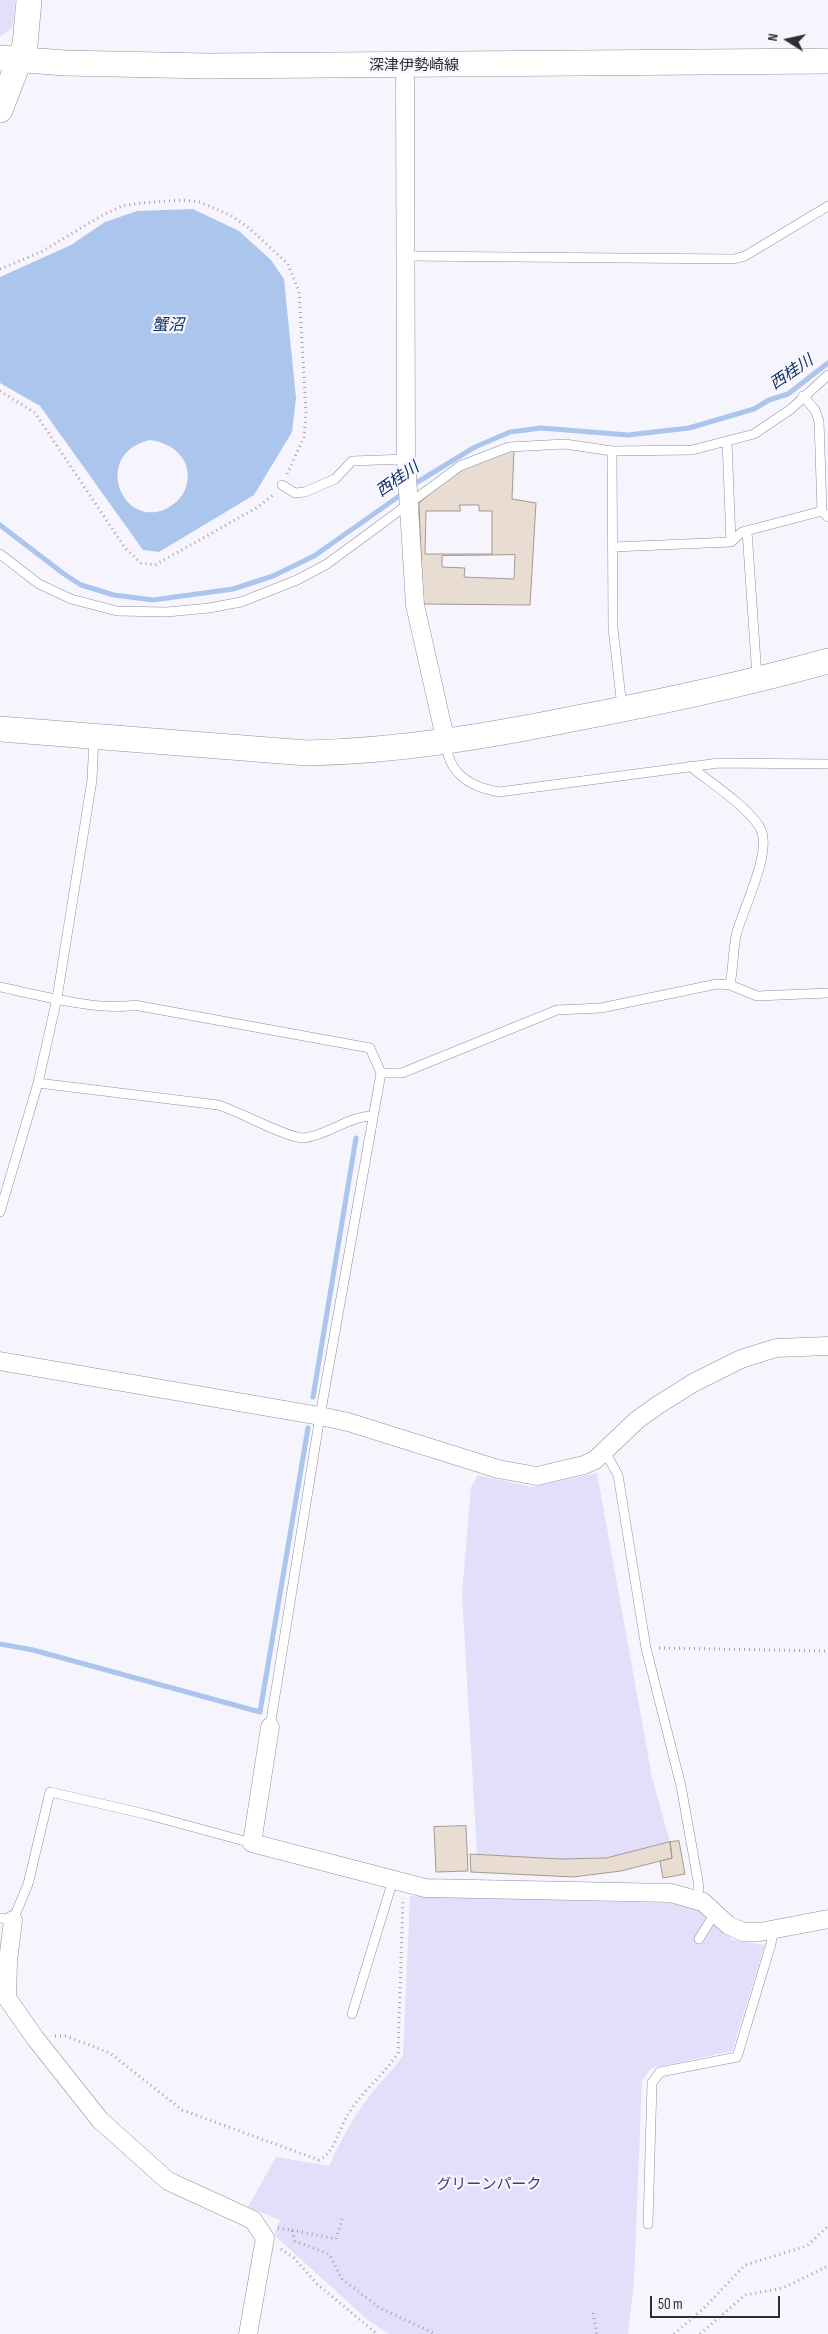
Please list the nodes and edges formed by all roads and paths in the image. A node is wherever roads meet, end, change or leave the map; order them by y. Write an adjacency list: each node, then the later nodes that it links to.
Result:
1 (29, 0): 2 (street)
2 (10, 59): 4 (street, 深津伊勢崎線); 5 (street)
3 (828, 62): 4 (street, 深津伊勢崎線)
4 (405, 66): 7 (street)
5 (0, 110)
6 (828, 206): 7 (lane)
7 (405, 256): 14 (street)
8 (0, 269): 15 (path)
9 (828, 374): 11 (lane)
10 (0, 391): 15 (path)
11 (804, 396): 12 (lane); 17 (lane)
12 (727, 441): 13 (lane); 19 (lane)
13 (612, 451): 16 (lane); 20 (lane)
14 (407, 464): 15 (lane); 16 (street)
15 (282, 485)
16 (410, 502): 21 (lane); 27 (street)
17 (825, 514): 18 (lane)
18 (746, 531): 19 (lane); 23 (lane)
19 (731, 542): 20 (lane)
20 (613, 547): 24 (lane)
21 (0, 554)
22 (828, 661): 23 (street)
23 (757, 680): 24 (street)
24 (623, 710): 27 (street)
25 (0, 729): 26 (street)
26 (94, 737): 27 (street); 33 (lane)
27 (446, 742): 29 (lane)
28 (828, 764): 29 (lane)
29 (690, 766): 30 (lane)
30 (730, 985): 32 (lane); 34 (lane)
31 (0, 987): 33 (lane)
32 (828, 993)
33 (57, 998): 34 (lane); 35 (lane)
34 (381, 1073): 36 (lane)
35 (38, 1083): 36 (lane); 37 (lane)
36 (373, 1116): 40 (lane)
37 (0, 1212)
38 (828, 1346): 41 (street)
39 (0, 1361): 40 (street)
40 (320, 1416): 41 (street); 44 (lane)
41 (605, 1452): 42 (lane)
42 (646, 1648): 43 (path); 47 (lane)
43 (828, 1651)
44 (270, 1727): 45 (street)
45 (252, 1843): 46 (street); 49 (lane)
46 (400, 1881): 47 (street); 53 (lane); 54 (path)
47 (696, 1898): 48 (street)
48 (715, 1913): 51 (street); 52 (lane)
49 (6, 1919): 54 (street)
50 (828, 1919): 51 (street)
51 (773, 1930): 56 (lane)
52 (699, 1938)
53 (352, 2014)
54 (35, 2038): 59 (street)
55 (342, 2219): 58 (path)
56 (648, 2224)
57 (828, 2226): 66 (path)
58 (292, 2230): 59 (path); 64 (path)
59 (263, 2234): 62 (street); 63 (path)
60 (828, 2266): 67 (path)
61 (593, 2313): 65 (path)
62 (248, 2334)
63 (378, 2334)
64 (435, 2334)
65 (597, 2334)
66 (674, 2334)
67 (700, 2334)

